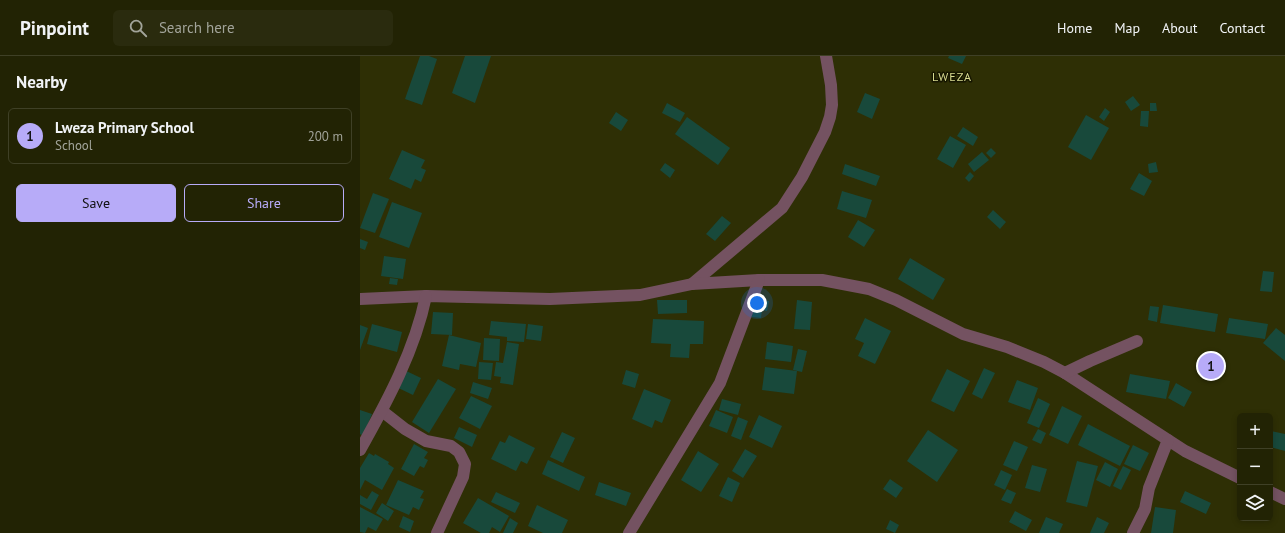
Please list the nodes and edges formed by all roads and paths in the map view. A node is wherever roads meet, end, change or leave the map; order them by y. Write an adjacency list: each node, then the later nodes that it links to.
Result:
1 (826, 56): 3 (street)
2 (759, 280): 3 (street); 7 (street); 15 (street)
3 (692, 284): 4 (street)
4 (426, 296): 5 (street); 8 (street)
5 (360, 299)
6 (1137, 341): 7 (street)
7 (1065, 373): 9 (street)
8 (382, 411): 10 (street); 14 (street)
9 (1168, 440): 11 (street); 16 (street)
10 (360, 450)
11 (1237, 477)
12 (1273, 494): 13 (street)
13 (1285, 500)
14 (438, 533)
15 (629, 533)
16 (1134, 533)

